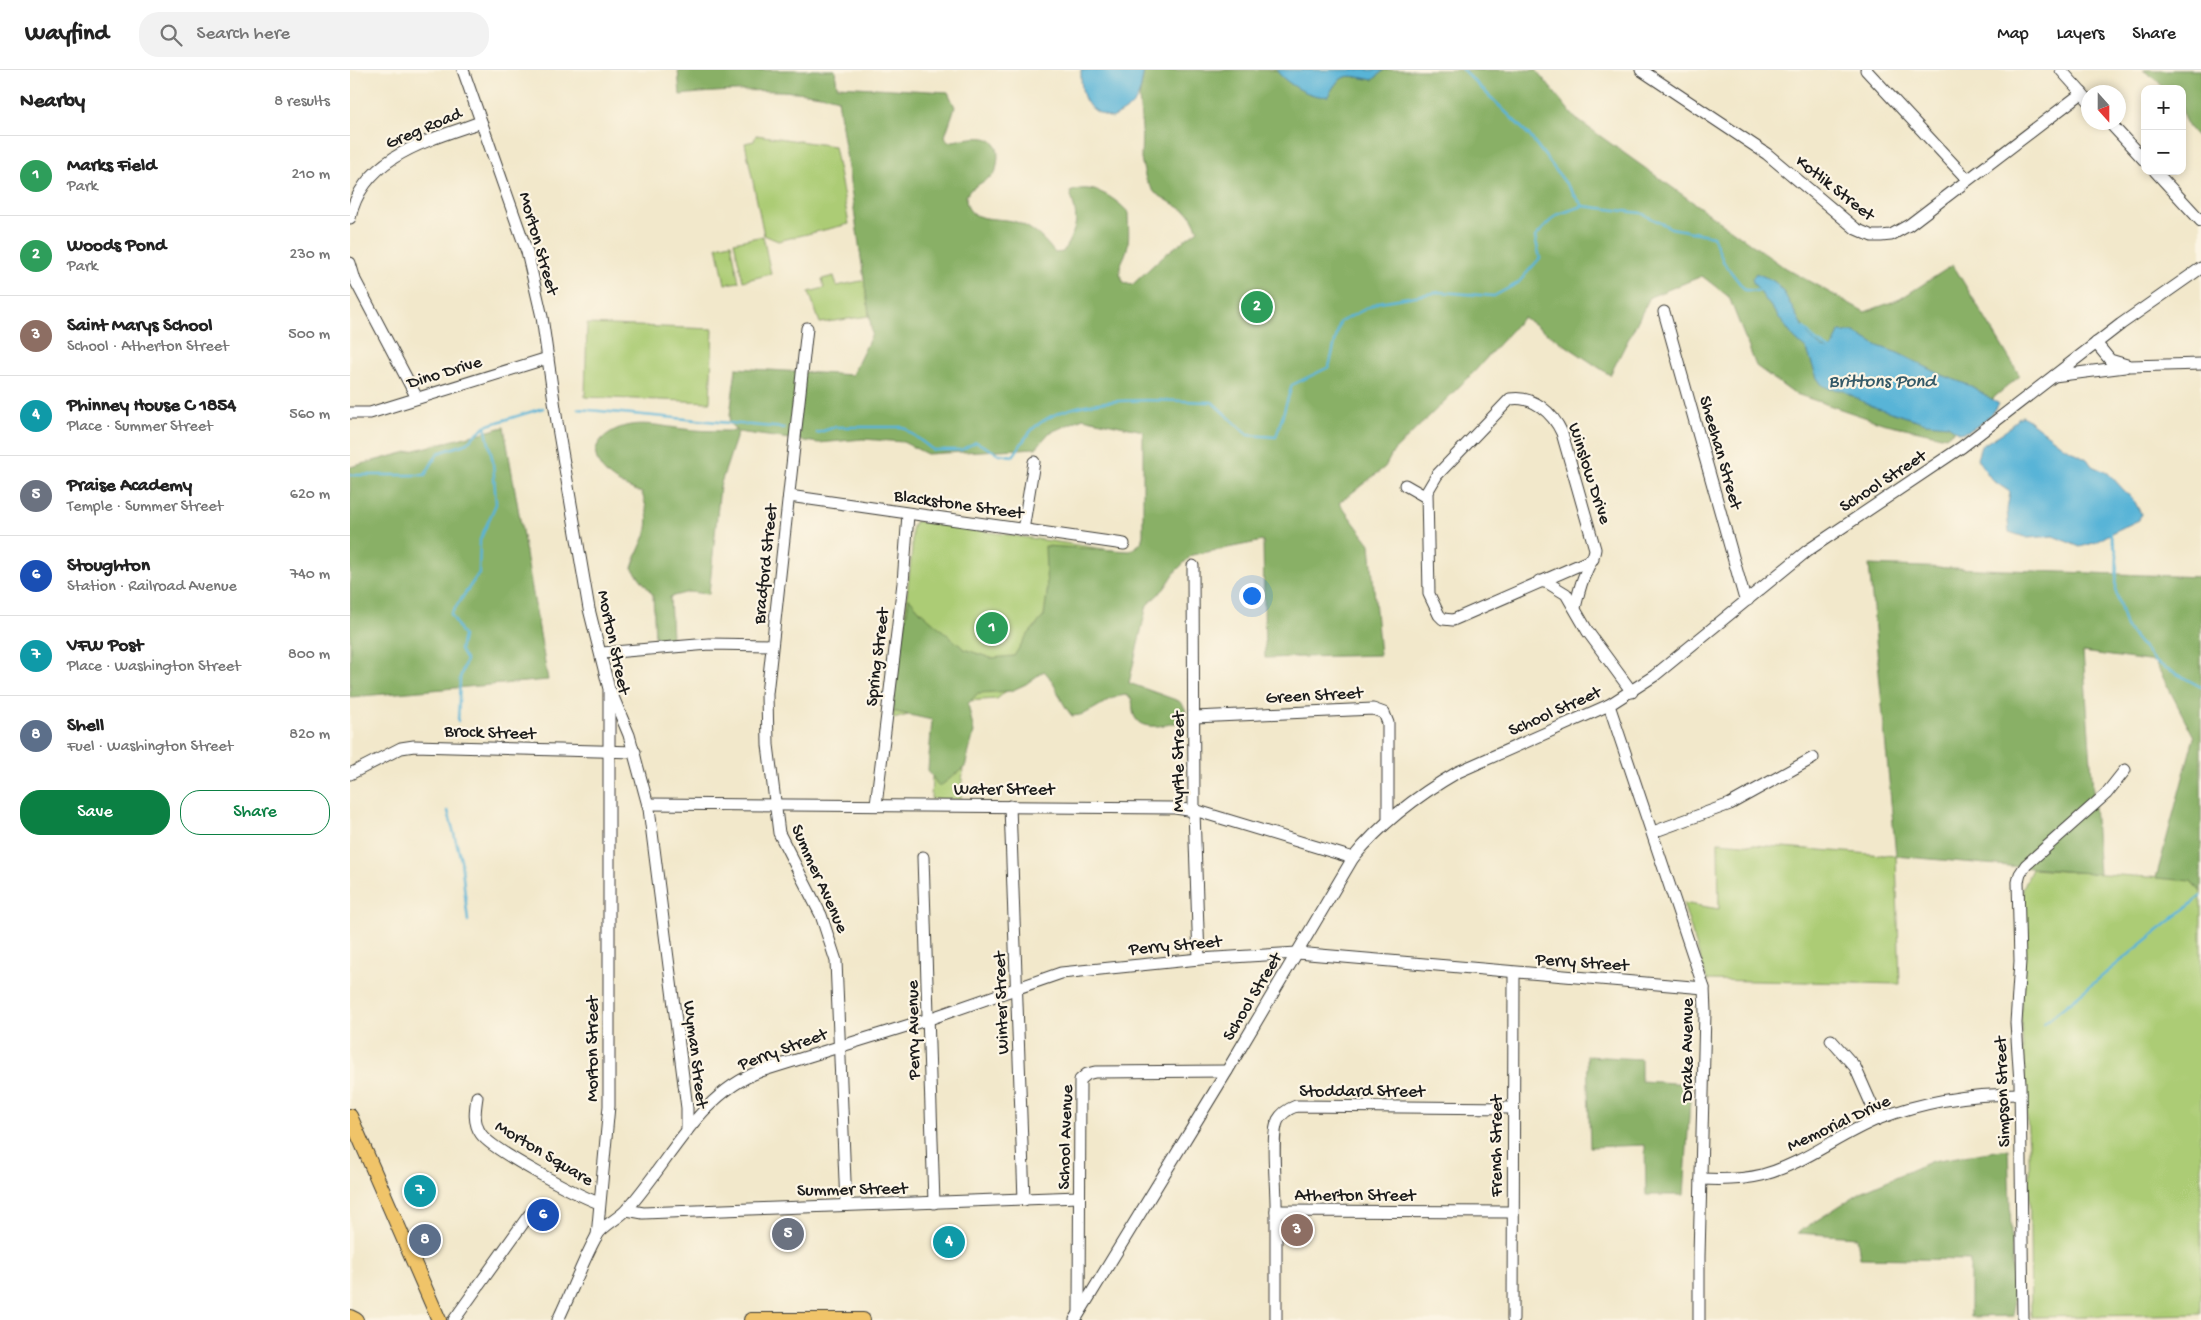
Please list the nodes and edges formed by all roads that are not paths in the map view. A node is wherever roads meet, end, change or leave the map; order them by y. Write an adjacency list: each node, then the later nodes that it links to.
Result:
1 (463, 70): 7 (street, Morton Street)
2 (1642, 70): 11 (street, Kotlik Street)
3 (1866, 70): 11 (street)
4 (2060, 70): 5 (street)
5 (2081, 92)
6 (2081, 99): 11 (street, Kotlik Street)
7 (481, 122): 12 (street, Greg Road); 19 (street, Morton Street)
8 (2116, 130): 9 (street)
9 (2141, 157)
10 (2159, 175): 13 (street)
11 (1967, 179)
12 (350, 218)
13 (2201, 221)
14 (350, 263): 23 (street)
15 (2201, 268): 18 (street, School Street)
16 (1664, 312): 35 (street, Sheehan Street)
17 (807, 328): 27 (street, Bradford Street)
18 (2096, 343): 21 (street); 22 (street, School Street)
19 (548, 358): 23 (street, Dino Drive); 38 (street, Morton Street)
20 (2201, 364): 21 (street)
21 (2130, 366): 22 (street)
22 (2052, 376): 35 (street, School Street)
23 (417, 398): 24 (street, Dino Drive)
24 (350, 413)
25 (1034, 462): 30 (street)
26 (1406, 485): 28 (street)
27 (789, 496): 29 (street, Blackstone Street); 37 (street, Bradford Street)
28 (1426, 497): 32 (street, Winslow Drive); 34 (street)
29 (908, 514): 30 (street, Blackstone Street); 50 (street, Spring Street)
30 (1023, 530): 31 (street, Blackstone Street)
31 (1124, 544)
32 (1593, 559): 34 (street); 36 (street)
33 (1193, 566): 42 (street, Myrtle Street)
34 (1538, 581): 36 (street)
35 (1748, 600): 40 (street, School Street)
36 (1576, 608): 40 (street)
37 (772, 646): 38 (street); 49 (street, Bradford Street)
38 (602, 653): 39 (street, Morton Street)
39 (609, 688): 43 (street, Morton Street); 44 (street, Wyman Street)
40 (1632, 692): 41 (street, School Street)
41 (1609, 705): 53 (street, School Street); 54 (street, Drake Avenue)
42 (1195, 717): 52 (street, Myrtle Street); 53 (street, Green Street)
43 (609, 752): 44 (street, Brock Street); 47 (street, Brock Street); 75 (street, Morton Street)
44 (634, 752): 48 (street, Wyman Street)
45 (1813, 758): 54 (street)
46 (2125, 770): 66 (street, Simpson Street)
47 (350, 774)
48 (648, 804): 49 (street, Water Street); 71 (street, Wyman Street)
49 (775, 804): 50 (street, Water Street); 64 (street, Summer Avenue)
50 (876, 805): 51 (street, Water Street)
51 (1010, 806): 52 (street, Water Street); 61 (street, Winter Street)
52 (1194, 811): 56 (street, Water Street); 58 (street, Myrtle Street)
53 (1388, 821): 56 (street, School Street)
54 (1653, 832): 60 (street, Drake Avenue)
55 (924, 856): 62 (street, Perry Avenue)
56 (1353, 858): 57 (street, School Street)
57 (1297, 953): 58 (street, Perry Street); 59 (street, Perry Street); 65 (street, School Street)
58 (1199, 959): 61 (street, Perry Street)
59 (1514, 973): 60 (street, Perry Street); 68 (street, French Street)
60 (1704, 988): 72 (street, Drake Avenue)
61 (1017, 990): 62 (street, Perry Street); 74 (street, Winter Street)
62 (929, 1019): 64 (street, Perry Street); 76 (street, Perry Avenue)
63 (1831, 1040): 70 (street)
64 (839, 1046): 71 (street, Perry Street); 77 (street, Summer Avenue)
65 (1227, 1071): 73 (street, School Avenue); 83 (street, School Street)
66 (2020, 1094): 70 (street, Memorial Drive); 92 (street, Simpson Street)
67 (477, 1097): 75 (street, Morton Square)
68 (1512, 1108): 79 (street, Stoddard Street); 80 (street, French Street)
69 (350, 1116): 84 (main road)
70 (1878, 1119): 72 (street, Memorial Drive)
71 (688, 1131): 78 (street, Wyman Street)
72 (1701, 1179): 91 (street, Drake Avenue)
73 (1079, 1197): 74 (street, Summer Street); 83 (street, School Avenue)
74 (1024, 1200): 76 (street, Summer Street)
75 (599, 1203): 82 (street, Morton Street)
76 (934, 1203): 77 (street, Summer Street)
77 (846, 1205): 78 (street, Summer Street)
78 (627, 1210): 82 (street, Wyman Street)
79 (1276, 1211): 80 (street, Atherton Street); 89 (street, Atherton Street)
80 (1512, 1212): 90 (street, French Street)
81 (529, 1215): 85 (street)
82 (597, 1236): 86 (street, Wyman Street)
83 (1077, 1316)
84 (439, 1320)
85 (454, 1320)
86 (558, 1320)
87 (751, 1320): 88 (main road)
88 (863, 1320)
89 (1276, 1320)
90 (1513, 1320)
91 (1700, 1320)
92 (2023, 1320)

